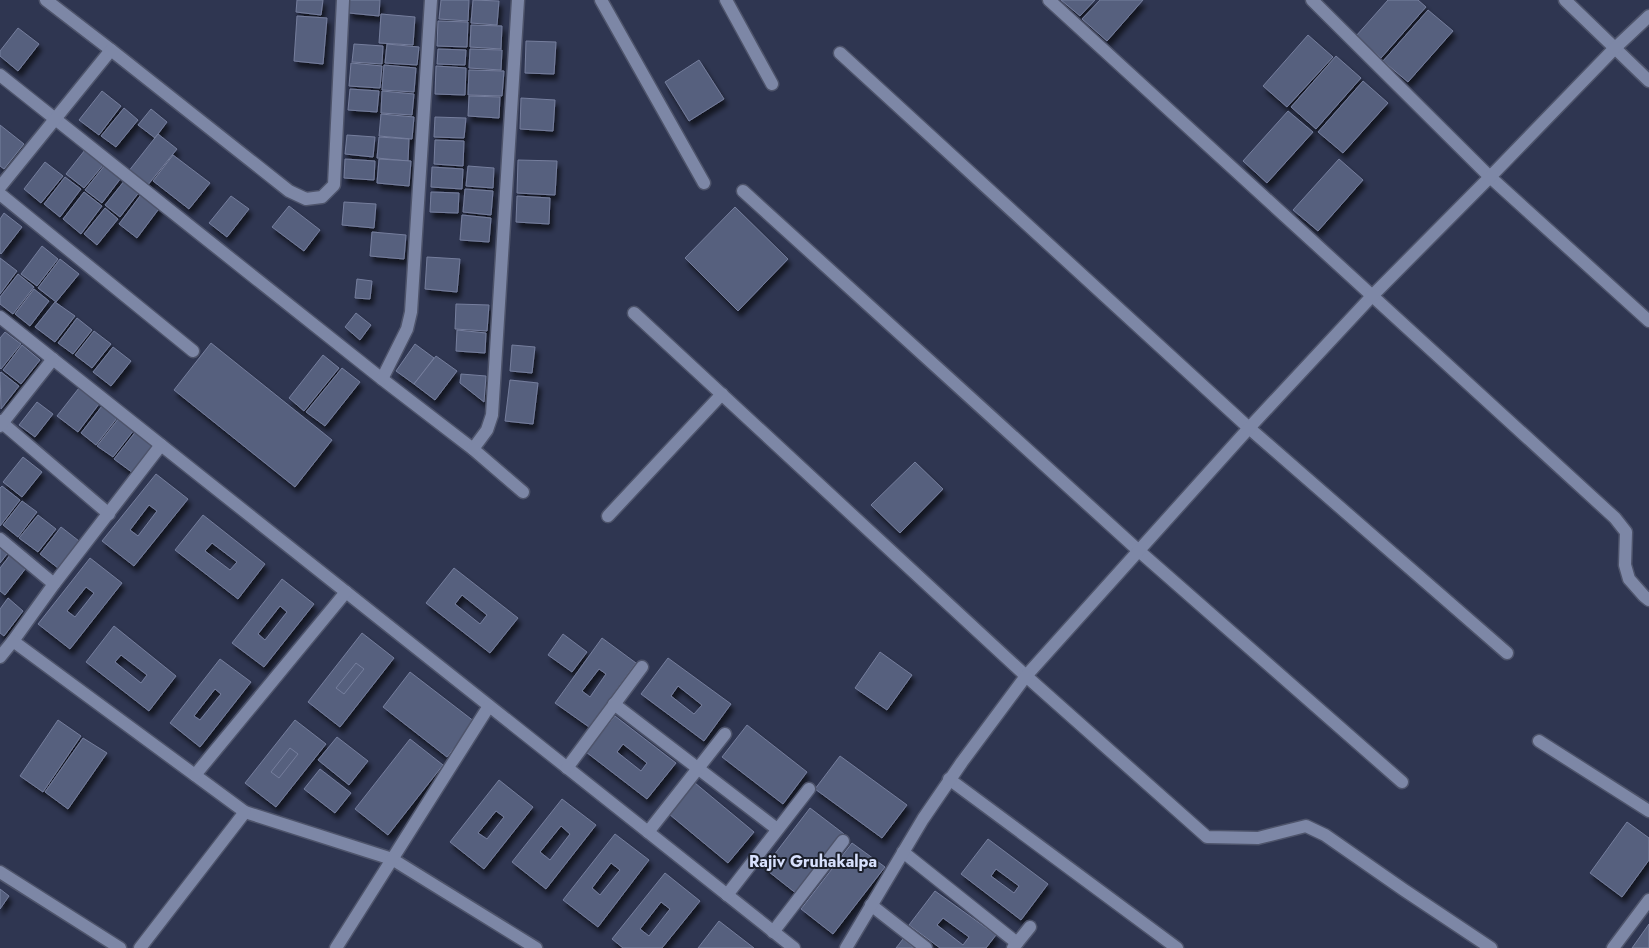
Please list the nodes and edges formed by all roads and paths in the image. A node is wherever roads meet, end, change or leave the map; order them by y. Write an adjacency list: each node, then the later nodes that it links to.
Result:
1 (46, 0): 12 (street)
2 (343, 0): 12 (street)
3 (431, 0): 29 (street)
4 (518, 0): 34 (street)
5 (601, 0): 19 (street)
6 (726, 0): 16 (street)
7 (1049, 0): 23 (street)
8 (1312, 0): 18 (street)
9 (1565, 0): 11 (street)
10 (1649, 16): 11 (street)
11 (1614, 49): 15 (street); 18 (street)
12 (110, 50): 17 (street)
13 (840, 52): 32 (street)
14 (0, 74): 17 (street)
15 (1649, 81)
16 (772, 84)
17 (55, 118): 20 (street); 29 (street)
18 (1490, 177): 23 (street); 26 (street)
19 (704, 183)
20 (0, 187)
21 (743, 191): 39 (street)
22 (0, 194): 27 (street)
23 (1372, 296): 32 (street); 42 (street)
24 (634, 313): 30 (street)
25 (0, 317): 28 (street)
26 (1649, 321)
27 (193, 351)
28 (53, 359): 31 (street); 33 (street)
29 (382, 379): 34 (street)
30 (722, 394): 37 (street); 47 (street)
31 (1, 424): 36 (street)
32 (1249, 428): 39 (street); 44 (street)
33 (162, 445): 36 (street); 41 (street)
34 (473, 449): 35 (street)
35 (522, 492)
36 (109, 514): 40 (street)
37 (608, 516)
38 (0, 539): 40 (street)
39 (1139, 551): 47 (street); 56 (street)
40 (54, 584): 43 (street)
41 (346, 592): 49 (street); 54 (street)
42 (1649, 600)
43 (13, 641): 45 (street); 54 (street)
44 (1507, 653)
45 (0, 657)
46 (642, 667): 48 (street)
47 (1026, 676): 55 (street); 80 (street)
48 (614, 704): 52 (street); 53 (street)
49 (489, 706): 52 (street); 64 (street)
50 (725, 734): 53 (street)
51 (1539, 741): 58 (street)
52 (567, 768): 61 (street)
53 (697, 769): 60 (street); 61 (street)
54 (196, 776): 59 (street)
55 (949, 780): 63 (street); 79 (street)
56 (1402, 782)
57 (809, 789): 60 (street)
58 (1649, 811)
59 (245, 812): 64 (street); 73 (street)
60 (777, 830): 66 (street)
61 (648, 832): 66 (street)
62 (844, 841): 70 (street)
63 (903, 852): 68 (street); 71 (street)
64 (392, 859): 74 (street); 75 (street)
65 (0, 872): 72 (street)
66 (727, 895): 70 (street)
67 (1649, 900): 81 (street)
68 (871, 905): 77 (street); 78 (street)
69 (1030, 927): 71 (street)
70 (773, 932): 76 (street)
71 (1015, 946)
72 (120, 948)
73 (140, 948)
74 (336, 948)
75 (536, 948)
76 (794, 948)
77 (846, 948)
78 (926, 948)
79 (1177, 948)
80 (1491, 948)
81 (1613, 948)

